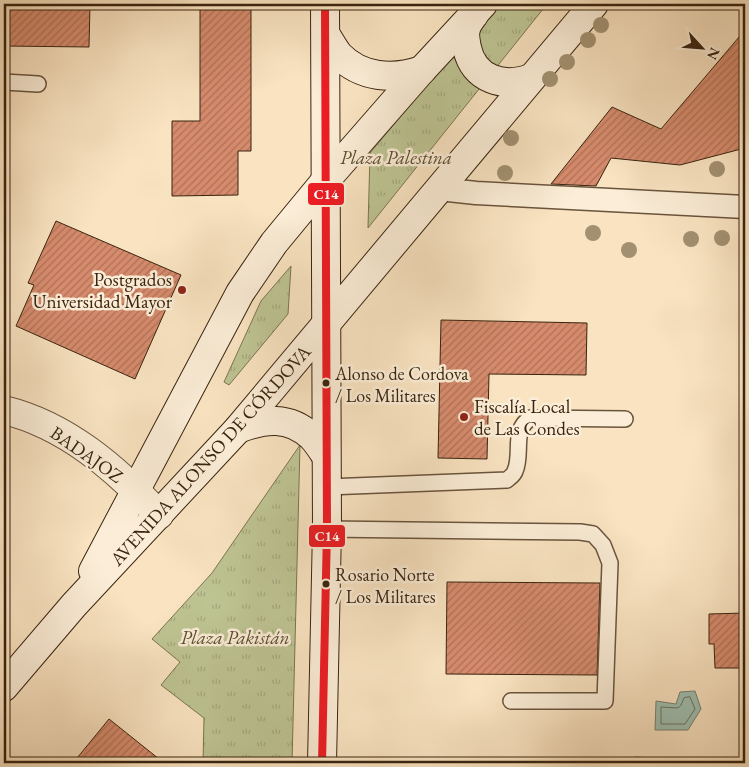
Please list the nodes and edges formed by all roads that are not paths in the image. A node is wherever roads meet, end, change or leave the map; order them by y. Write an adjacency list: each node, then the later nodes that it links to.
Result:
1 (325, 4): 4 (main road)
2 (594, 4): 6 (main road, AVENIDA ALONSO DE CÓRDOVA)
3 (479, 9): 5 (main road, AVENIDA ALONSO DE CÓRDOVA); 6 (main road)
4 (326, 35): 5 (main road); 9 (main road)
5 (422, 70): 9 (main road, AVENIDA ALONSO DE CÓRDOVA)
6 (531, 78): 10 (main road, AVENIDA ALONSO DE CÓRDOVA)
7 (4, 82): 8 (lane)
8 (38, 84)
9 (326, 180): 12 (main road); 18 (main road, AVENIDA ALONSO DE CÓRDOVA)
10 (439, 189): 11 (street); 12 (main road, AVENIDA ALONSO DE CÓRDOVA)
11 (745, 207)
12 (326, 323): 15 (main road, AVENIDA ALONSO DE CÓRDOVA); 16 (main road)
13 (4, 410): 18 (main road, BADAJOZ)
14 (625, 419): 17 (lane)
15 (238, 429): 16 (main road); 19 (main road, AVENIDA ALONSO DE CÓRDOVA)
16 (326, 456): 17 (main road)
17 (327, 487): 20 (main road)
18 (136, 490): 19 (main road, BADAJOZ); 21 (main road, AVENIDA ALONSO DE CÓRDOVA)
19 (159, 515): 21 (main road, AVENIDA ALONSO DE CÓRDOVA)
20 (327, 529): 23 (lane); 24 (main road)
21 (74, 605): 22 (main road, AVENIDA ALONSO DE CÓRDOVA)
22 (4, 687)
23 (511, 701)
24 (322, 763)

